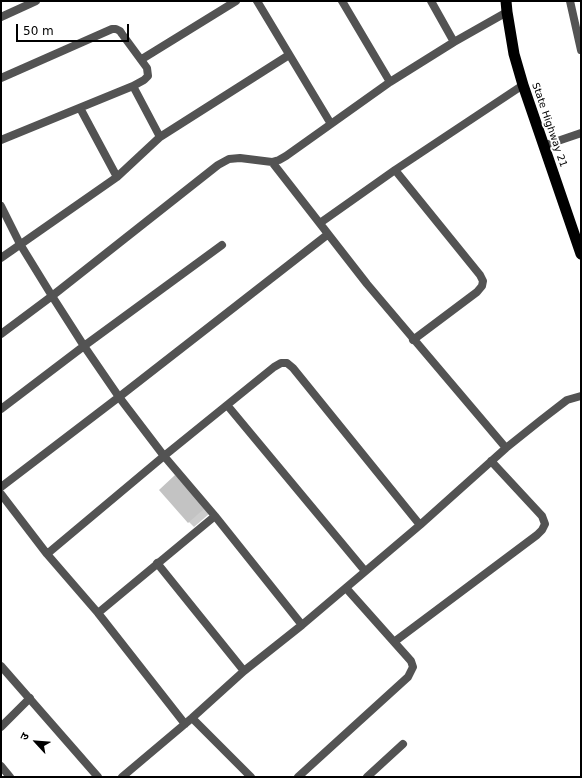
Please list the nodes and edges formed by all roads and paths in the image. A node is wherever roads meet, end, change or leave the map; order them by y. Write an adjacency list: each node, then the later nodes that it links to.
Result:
1 (36, 1): 8 (street)
2 (236, 1): 12 (street)
3 (257, 1): 11 (street)
4 (342, 1): 14 (street)
5 (431, 1): 9 (street)
6 (570, 1): 10 (street)
7 (507, 7): 9 (street); 15 (highway, State Highway 21)
8 (1, 17)
9 (454, 42): 14 (street)
10 (581, 50)
11 (289, 55): 18 (street); 20 (street)
12 (142, 59): 13 (street); 16 (street)
13 (1, 78)
14 (390, 82): 18 (street)
15 (523, 85): 22 (highway, State Highway 21); 24 (street)
16 (133, 86): 17 (street); 20 (street)
17 (80, 108): 21 (street); 25 (street)
18 (331, 124): 23 (street)
19 (581, 133): 22 (street)
20 (160, 137): 25 (street)
21 (1, 140)
22 (543, 146): 31 (highway, State Highway 21)
23 (272, 162): 27 (street); 33 (street)
24 (395, 170): 27 (street); 35 (street)
25 (117, 177): 29 (street)
26 (1, 206): 29 (street)
27 (320, 224): 28 (street)
28 (327, 235): 35 (street); 38 (street)
29 (20, 244): 32 (street); 33 (street)
30 (222, 245): 36 (street)
31 (581, 254)
32 (1, 258)
33 (52, 296): 34 (street); 36 (street)
34 (1, 334)
35 (413, 340): 41 (street)
36 (84, 346): 38 (street); 40 (street)
37 (581, 396): 41 (street)
38 (119, 397): 42 (street); 44 (street)
39 (227, 405): 42 (street); 47 (street); 50 (street)
40 (1, 409)
41 (506, 448): 43 (street)
42 (164, 456): 46 (street); 48 (street)
43 (492, 461): 47 (street); 54 (street)
44 (1, 487)
45 (1, 494): 48 (street)
46 (215, 516): 49 (street); 53 (street)
47 (420, 525): 50 (street)
48 (48, 554): 52 (street)
49 (157, 563): 52 (street); 56 (street)
50 (365, 571): 51 (street)
51 (346, 588): 53 (street); 54 (street)
52 (98, 613): 59 (street)
53 (302, 625): 56 (street)
54 (394, 642): 68 (street)
55 (1, 666): 57 (street)
56 (244, 670): 58 (street)
57 (30, 698): 60 (street); 65 (street)
58 (192, 718): 59 (street); 67 (street)
59 (185, 724): 66 (street)
60 (1, 727)
61 (403, 744): 63 (street)
62 (1, 766): 64 (street)
63 (370, 776)
64 (10, 777)
65 (98, 777)
66 (122, 777)
67 (251, 777)
68 (298, 777)

